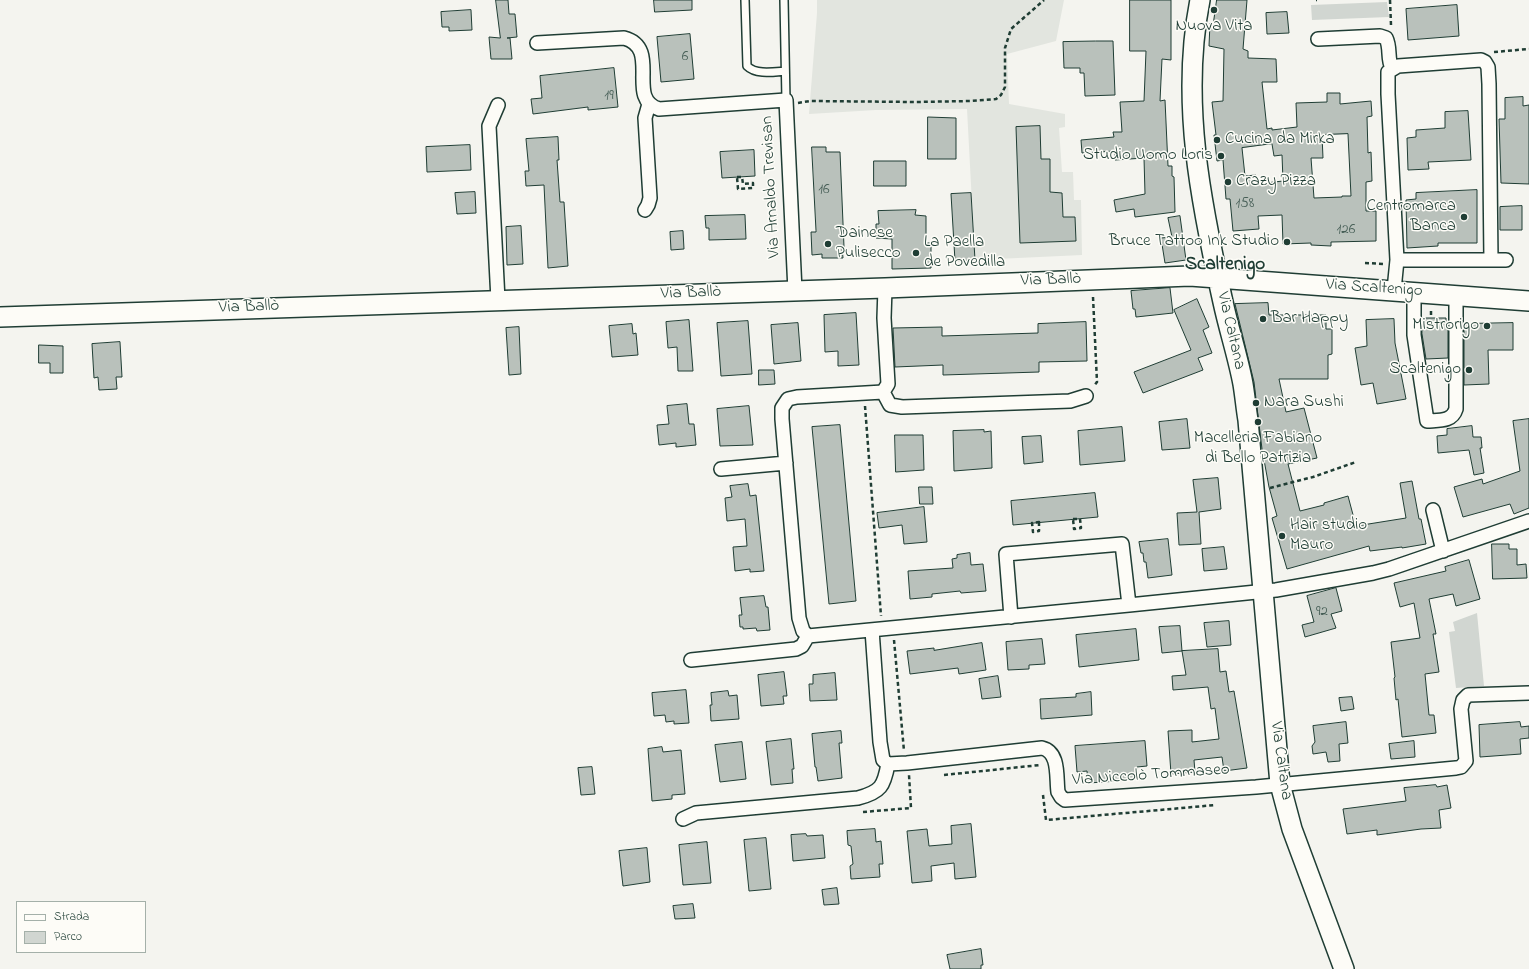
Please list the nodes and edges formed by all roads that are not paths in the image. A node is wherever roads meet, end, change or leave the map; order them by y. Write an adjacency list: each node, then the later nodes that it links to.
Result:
1 (745, 0): 7 (lane)
2 (784, 0): 7 (lane)
3 (1200, 0): 15 (main road, Via Caltana)
4 (1318, 39): 6 (street)
5 (537, 43): 9 (street)
6 (1392, 68): 12 (street); 14 (street)
7 (785, 71): 8 (lane)
8 (786, 103): 9 (street, Via Arnaldo Trevisan); 18 (street, Via Arnaldo Trevisan)
9 (649, 104): 11 (street)
10 (498, 105): 21 (street)
11 (645, 210)
12 (1491, 260): 13 (street); 14 (street)
13 (1506, 260)
14 (1394, 262): 17 (street)
15 (1218, 278): 16 (main road, Via Ballò); 17 (main road, Via Scaltenigo); 31 (main road, Via Caltana)
16 (885, 288): 18 (main road, Via Ballò); 24 (street)
17 (1394, 290): 19 (main road, Via Scaltenigo)
18 (795, 291): 21 (main road, Via Ballò)
19 (1414, 292): 20 (main road, Via Scaltenigo); 20 (street)
20 (1456, 296): 22 (main road, Via Scaltenigo)
21 (498, 300): 23 (main road, Via Ballò)
22 (1529, 301)
23 (0, 317)
24 (878, 393): 25 (street); 26 (street)
25 (1086, 396)
26 (786, 463): 27 (street); 35 (street)
27 (721, 469)
28 (1433, 510): 30 (street)
29 (1529, 521): 30 (street)
30 (1443, 551): 31 (street)
31 (1262, 592): 32 (street); 39 (main road, Via Caltana)
32 (1129, 605): 33 (street); 33 (street)
33 (1011, 617): 34 (street)
34 (877, 630): 35 (street); 38 (street)
35 (808, 636): 36 (street)
36 (691, 660)
37 (1529, 693): 39 (street)
38 (888, 764): 39 (street, Via Niccolò Tommaseo); 40 (street)
39 (1280, 784): 41 (main road, Via Caltana)
40 (683, 819)
41 (1344, 969)

